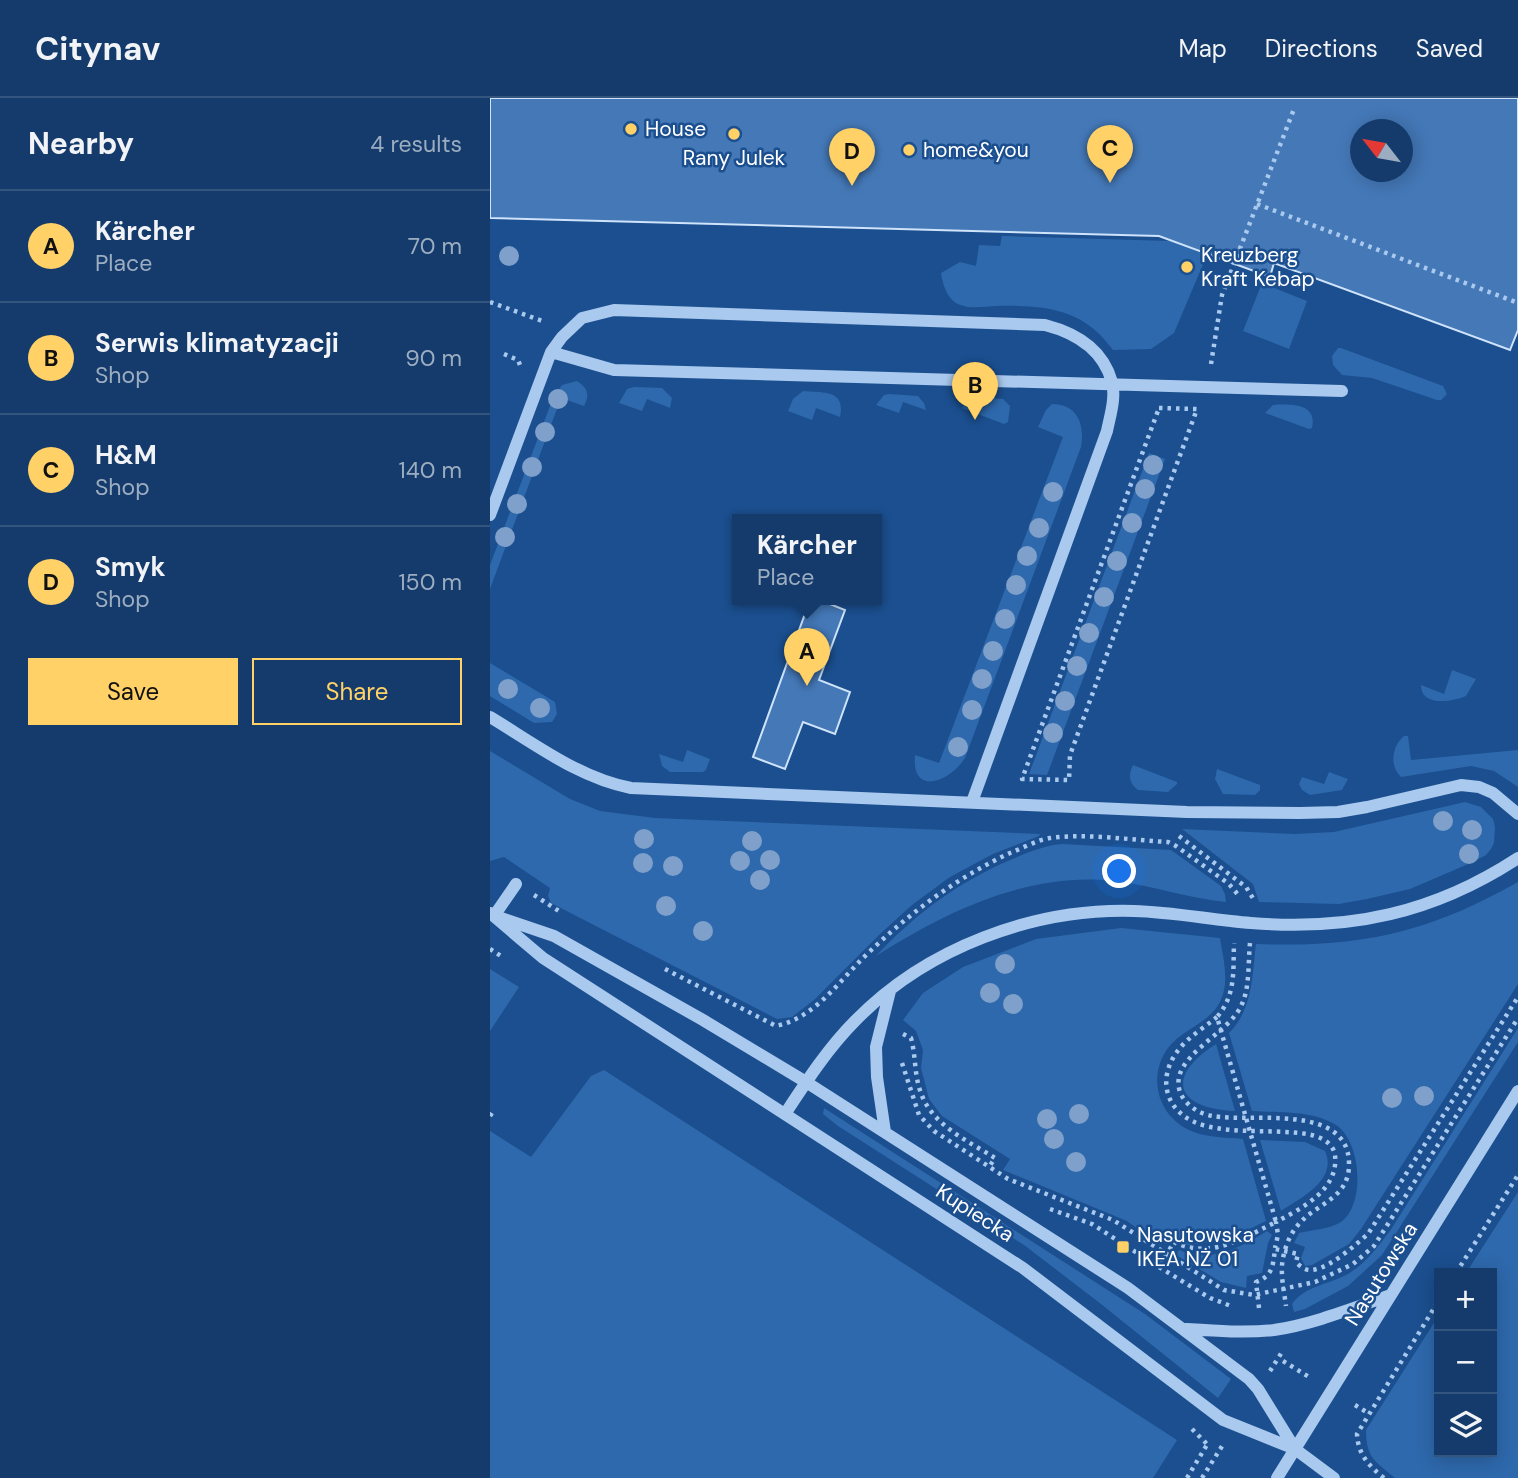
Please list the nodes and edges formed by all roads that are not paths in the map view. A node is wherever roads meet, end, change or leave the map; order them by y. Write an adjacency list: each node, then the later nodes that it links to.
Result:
1 (551, 352): 2 (street); 2 (street); 4 (street)
2 (1112, 383): 3 (street); 6 (street)
3 (1342, 391)
4 (490, 515)
5 (490, 717): 6 (street)
6 (972, 802): 7 (street)
7 (1518, 814)
8 (1518, 858): 11 (street)
9 (516, 884): 10 (street)
10 (492, 915): 12 (street, Kupiecka); 14 (street, Kupiecka)
11 (890, 991): 12 (street); 15 (street)
12 (806, 1082): 14 (street); 15 (street, Kupiecka)
13 (1518, 1091): 16 (street, Nasutowska)
14 (785, 1114): 18 (street, Kupiecka)
15 (885, 1132): 17 (street, Kupiecka)
16 (1391, 1295): 17 (street); 18 (street, Nasutowska)
17 (1185, 1329): 18 (street, Kupiecka)
18 (1295, 1449): 19 (street, Nasutowska); 20 (street)
19 (1277, 1478)
20 (1334, 1478)

